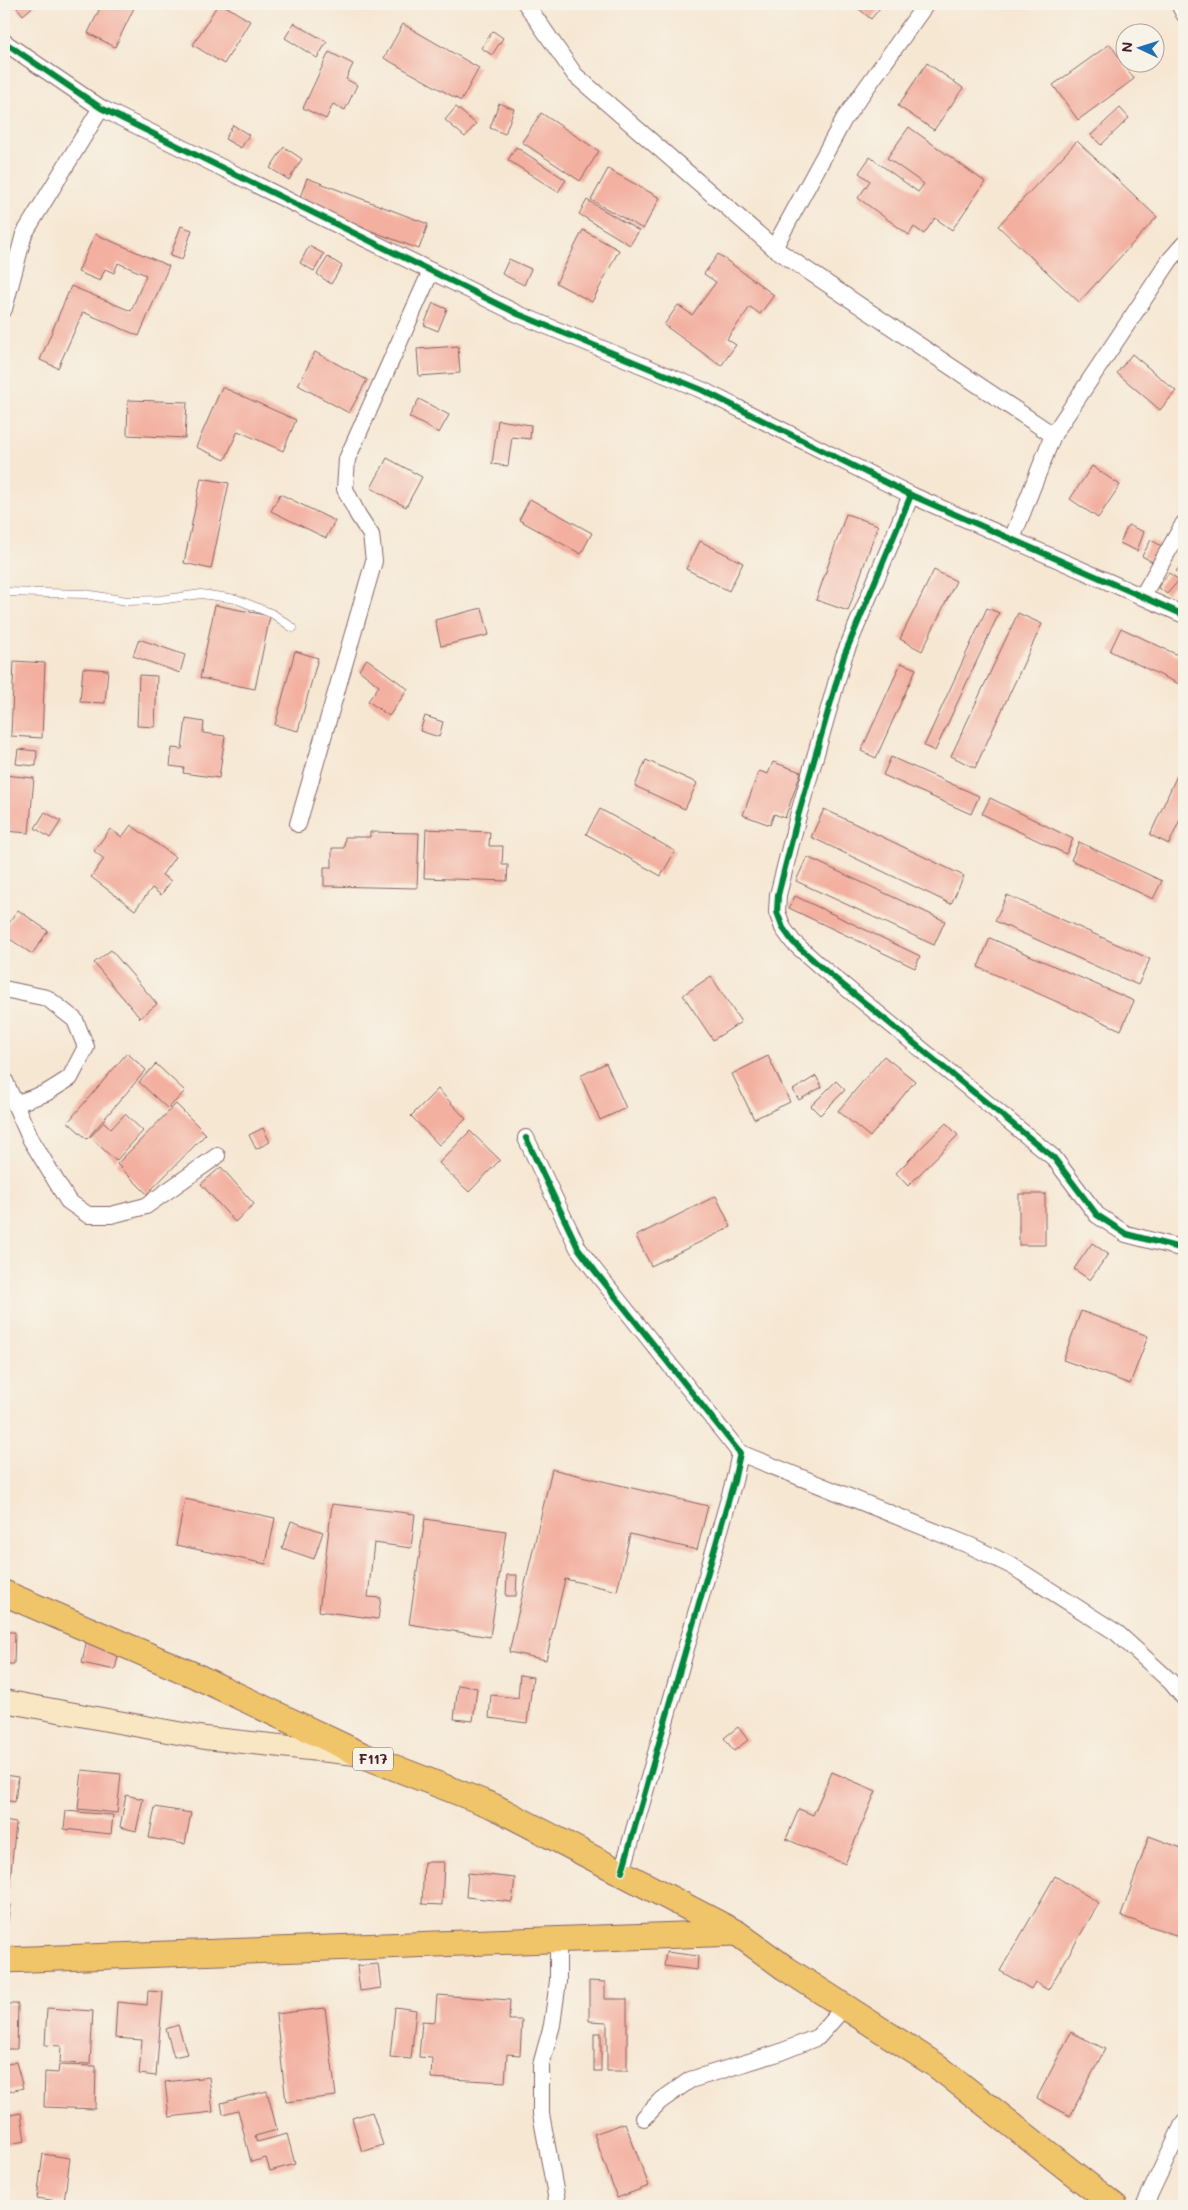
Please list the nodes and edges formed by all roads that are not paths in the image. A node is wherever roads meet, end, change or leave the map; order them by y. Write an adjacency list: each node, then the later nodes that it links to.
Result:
1 (526, 4): 8 (street)
2 (926, 4): 8 (street)
3 (1179, 4): 4 (street)
4 (1184, 14)
5 (4, 42): 6 (street)
6 (101, 108): 9 (street); 10 (street)
7 (1184, 244): 11 (street)
8 (774, 248): 11 (street)
9 (431, 271): 12 (street); 19 (street)
10 (4, 309)
11 (1053, 435): 14 (street)
12 (911, 495): 14 (street); 25 (street)
13 (1184, 523): 16 (street)
14 (1012, 539): 16 (street)
15 (4, 592): 18 (lane)
16 (1142, 597): 17 (street)
17 (1184, 616)
18 (293, 628)
19 (298, 824)
20 (4, 989): 22 (street)
21 (4, 1079): 22 (street)
22 (15, 1104): 24 (street)
23 (526, 1138): 26 (street)
24 (217, 1156)
25 (1184, 1249)
26 (740, 1454): 28 (street); 31 (street)
27 (4, 1593): 30 (main road, F117)
28 (1184, 1698)
29 (4, 1701): 30 (main road)
30 (362, 1755): 31 (main road, F117)
31 (622, 1872): 32 (main road, F117)
32 (737, 1933): 33 (main road); 35 (main road)
33 (558, 1939): 34 (main road); 38 (street)
34 (4, 1960)
35 (845, 2006): 36 (street); 39 (main road)
36 (644, 2118)
37 (1184, 2122): 40 (street)
38 (558, 2206)
39 (1115, 2206)
40 (1144, 2206)

